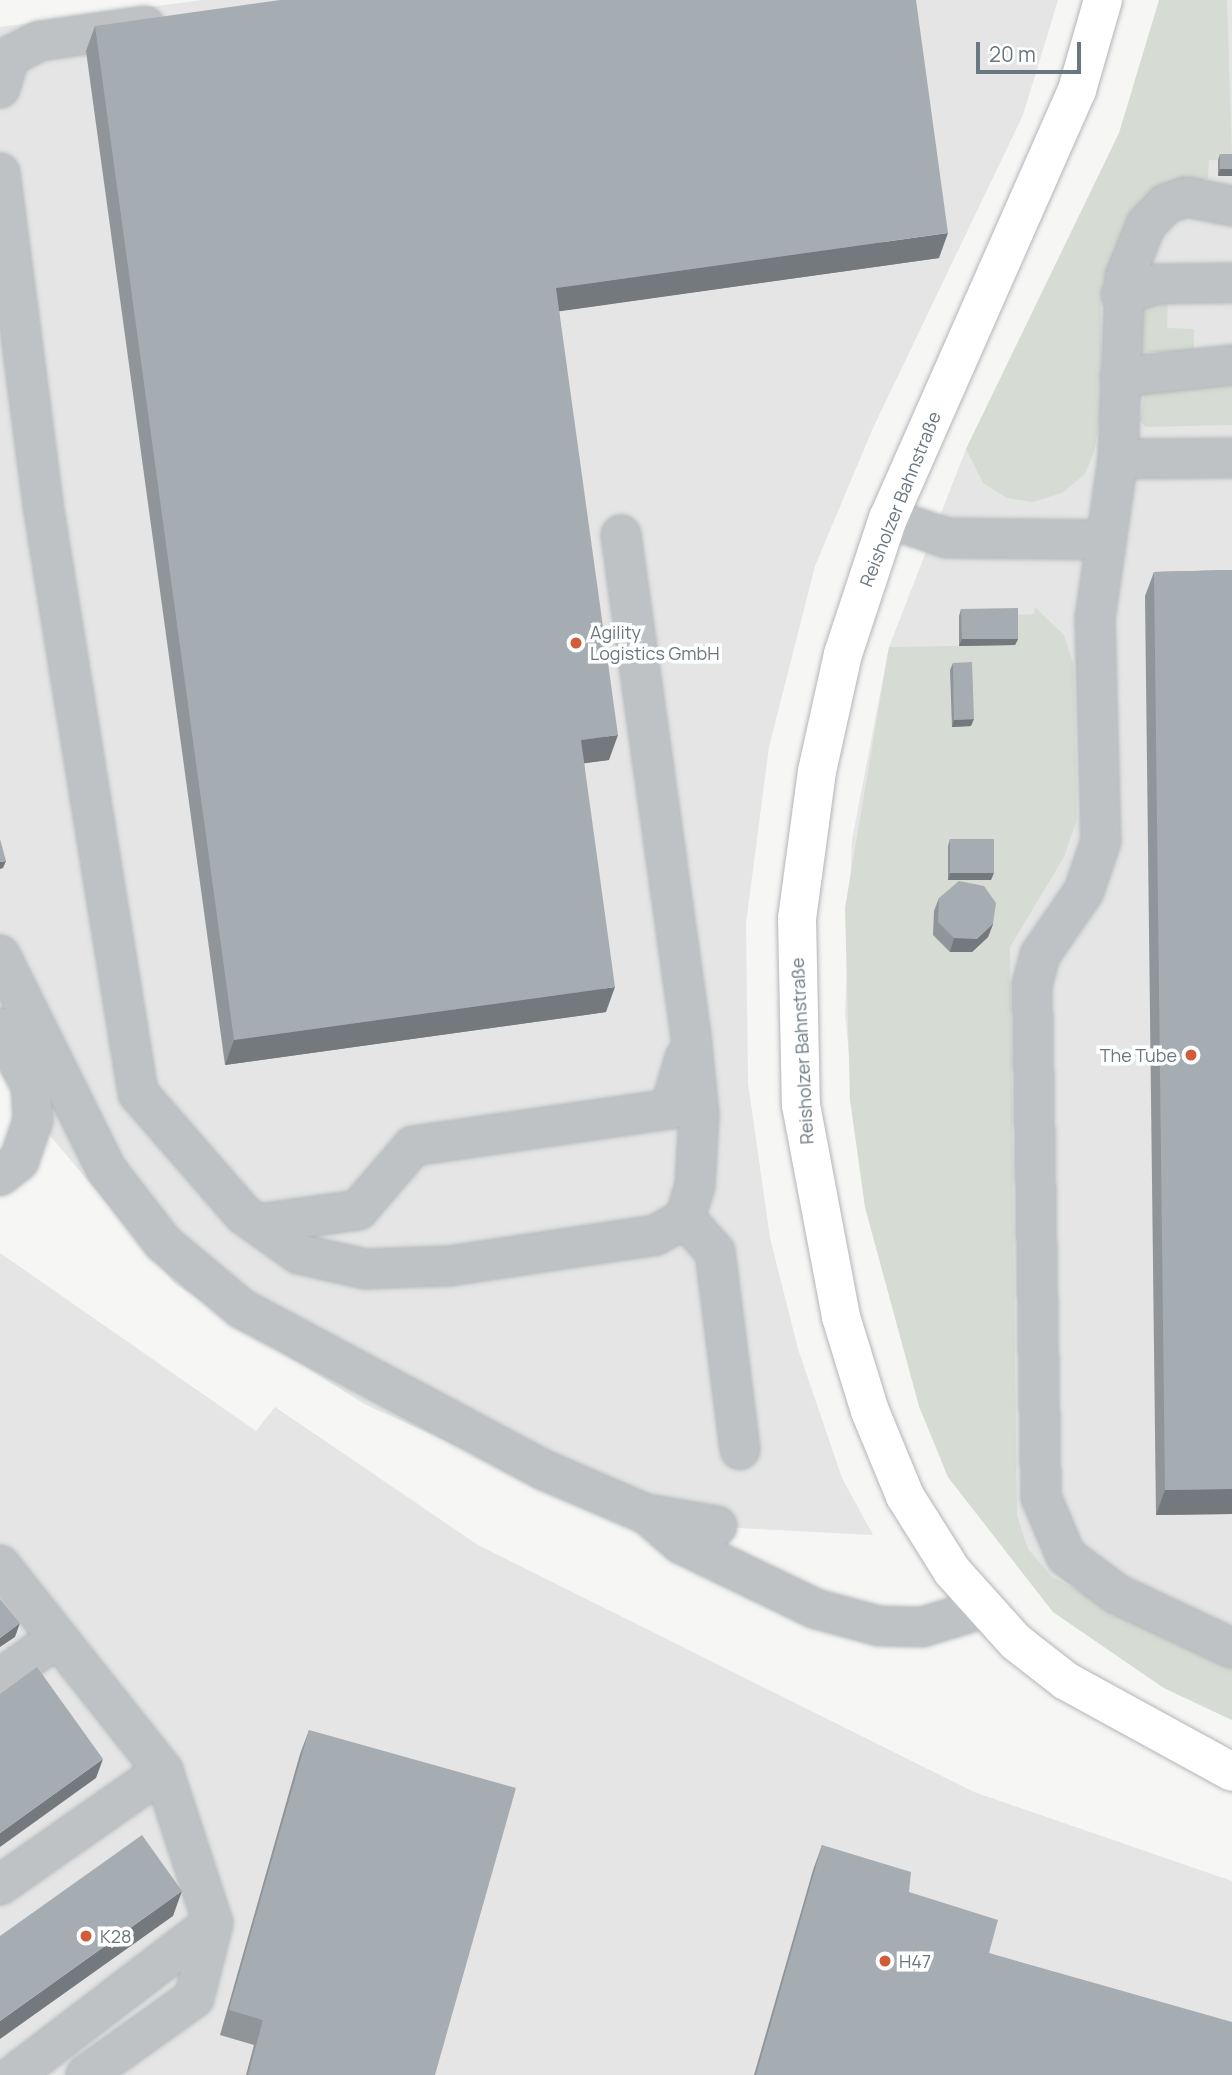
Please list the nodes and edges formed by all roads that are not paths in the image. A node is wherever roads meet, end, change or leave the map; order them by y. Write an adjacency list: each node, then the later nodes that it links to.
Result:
1 (1103, 0): 12 (main road, Reisholzer Bahnstraße)
2 (188, 19): 3 (lane)
3 (0, 88)
4 (0, 173): 20 (lane)
5 (1232, 206): 7 (lane)
6 (1232, 283): 7 (lane)
7 (1121, 295): 9 (lane)
8 (1232, 365): 9 (lane)
9 (1120, 377): 11 (lane)
10 (1232, 458): 11 (lane)
11 (1118, 460): 14 (lane)
12 (888, 518): 14 (lane); 25 (main road, Reisholzer Bahnstraße)
13 (621, 535): 17 (lane)
14 (1104, 540): 27 (lane)
15 (0, 955): 22 (lane)
16 (0, 1028): 18 (lane)
17 (691, 1036): 19 (lane); 20 (lane)
18 (0, 1176)
19 (685, 1217): 20 (lane); 21 (lane)
20 (258, 1224)
21 (740, 1449)
22 (646, 1514): 23 (lane); 25 (lane)
23 (717, 1526)
24 (0, 1565): 26 (lane)
25 (985, 1608): 30 (main road, Reisholzer Bahnstraße)
26 (57, 1638): 28 (lane); 29 (lane)
27 (1232, 1648)
28 (0, 1679)
29 (163, 1771): 31 (lane); 32 (lane)
30 (1232, 1772)
31 (0, 1885)
32 (213, 1923): 33 (lane); 34 (lane)
33 (14, 2075)
34 (86, 2075)

